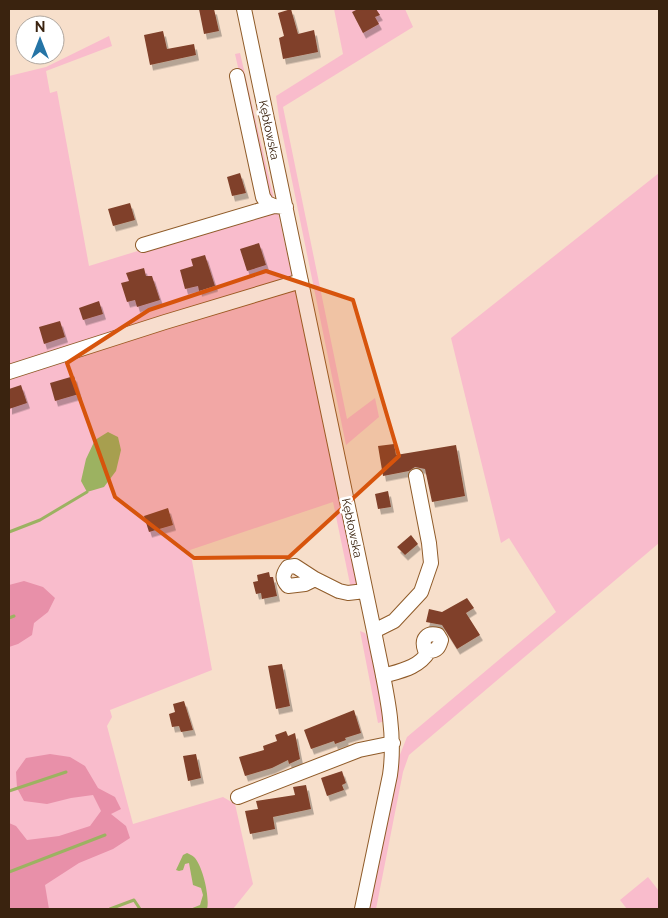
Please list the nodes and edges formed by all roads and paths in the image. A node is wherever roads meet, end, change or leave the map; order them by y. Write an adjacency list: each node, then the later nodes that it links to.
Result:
1 (244, 9): 3 (street, Kębłowska)
2 (237, 76): 3 (street)
3 (280, 206): 4 (street); 5 (street, Kębłowska)
4 (143, 245)
5 (301, 281): 6 (street); 9 (street, Kębłowska)
6 (9, 372)
7 (416, 476): 10 (street)
8 (315, 579): 9 (street)
9 (365, 591): 10 (street, Kębłowska)
10 (374, 631): 12 (street, Kębłowska)
11 (429, 651): 12 (street)
12 (382, 676): 13 (street, Kębłowska)
13 (393, 742): 14 (street); 15 (street, Kębłowska)
14 (238, 797)
15 (362, 909)

